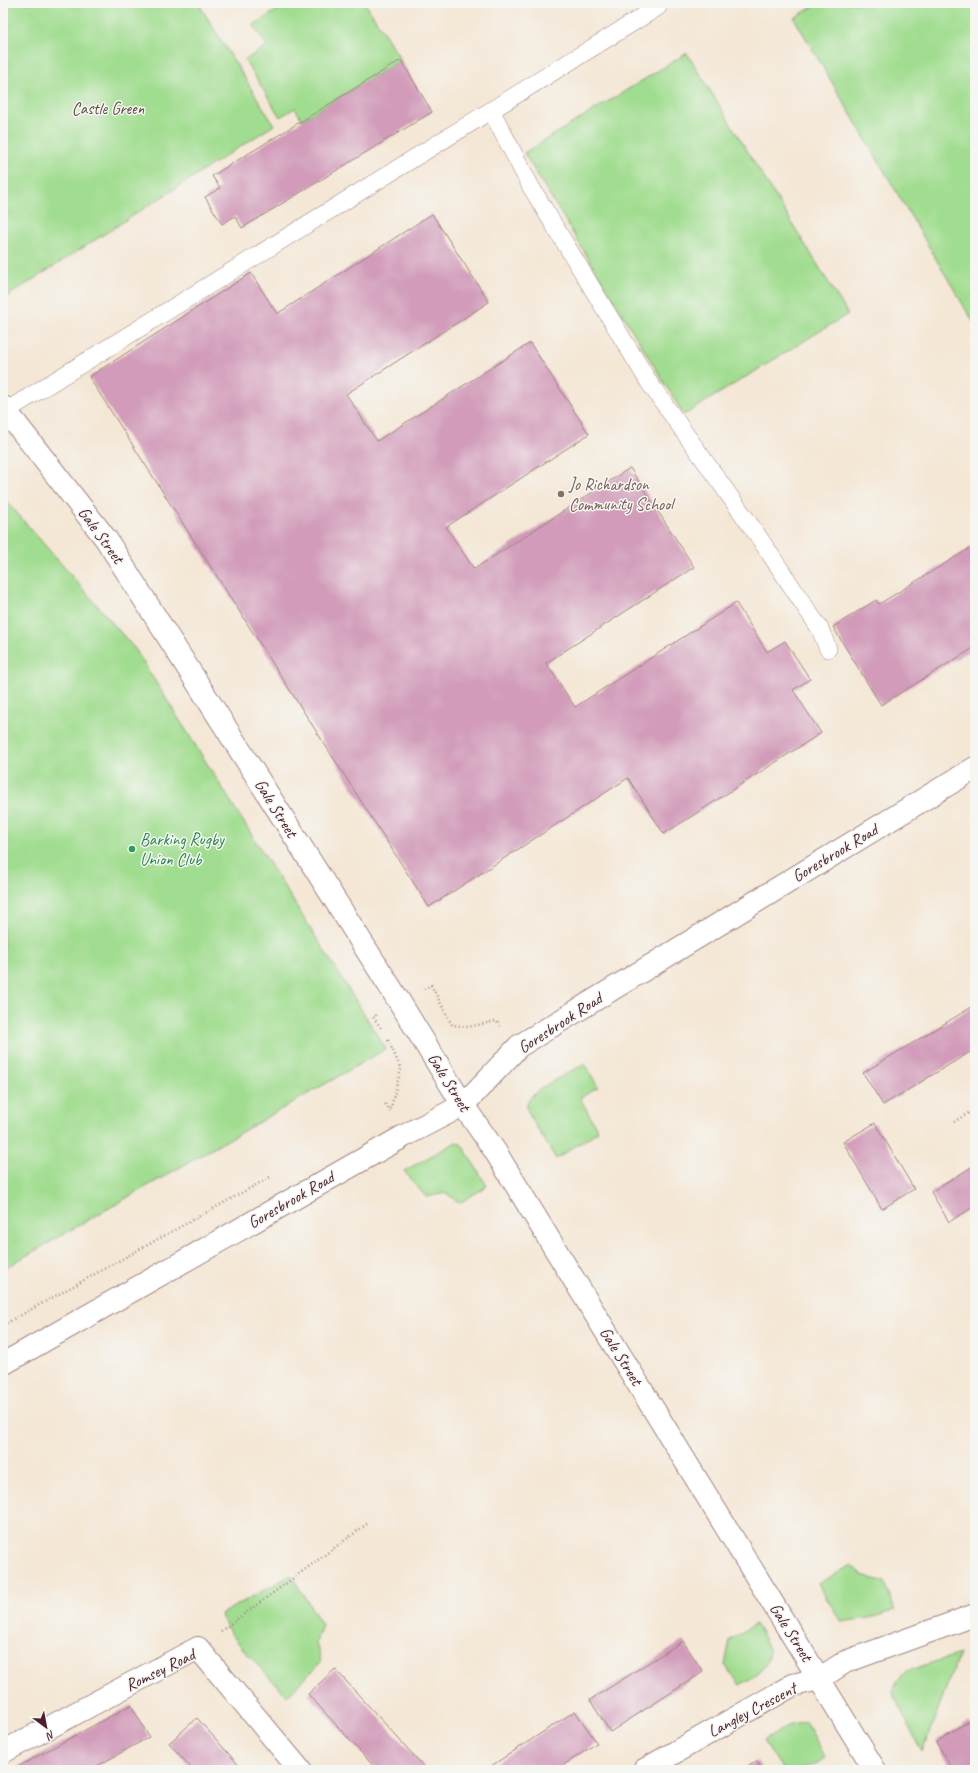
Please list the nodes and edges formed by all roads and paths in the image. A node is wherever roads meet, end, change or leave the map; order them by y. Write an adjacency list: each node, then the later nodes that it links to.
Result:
1 (658, 7): 2 (lane)
2 (490, 110): 3 (lane); 4 (lane)
3 (4, 409): 7 (street, Gale Street)
4 (828, 649)
5 (975, 768): 7 (street, Goresbrook Road)
6 (386, 1104): 9 (path)
7 (463, 1105): 13 (street, Goresbrook Road); 17 (street, Gale Street)
8 (975, 1109): 10 (path)
9 (389, 1112)
10 (954, 1122)
11 (279, 1173): 12 (path, Goresbrook Road)
12 (3, 1325)
13 (3, 1364)
14 (367, 1524): 16 (path)
15 (975, 1615): 17 (street, Langley Crescent)
16 (198, 1648): 18 (street, Romsey Road); 19 (street, Romsey Road)
17 (819, 1678): 20 (street, Langley Crescent); 21 (street, Gale Street)
18 (3, 1752)
19 (300, 1770)
20 (644, 1770)
21 (875, 1770)

